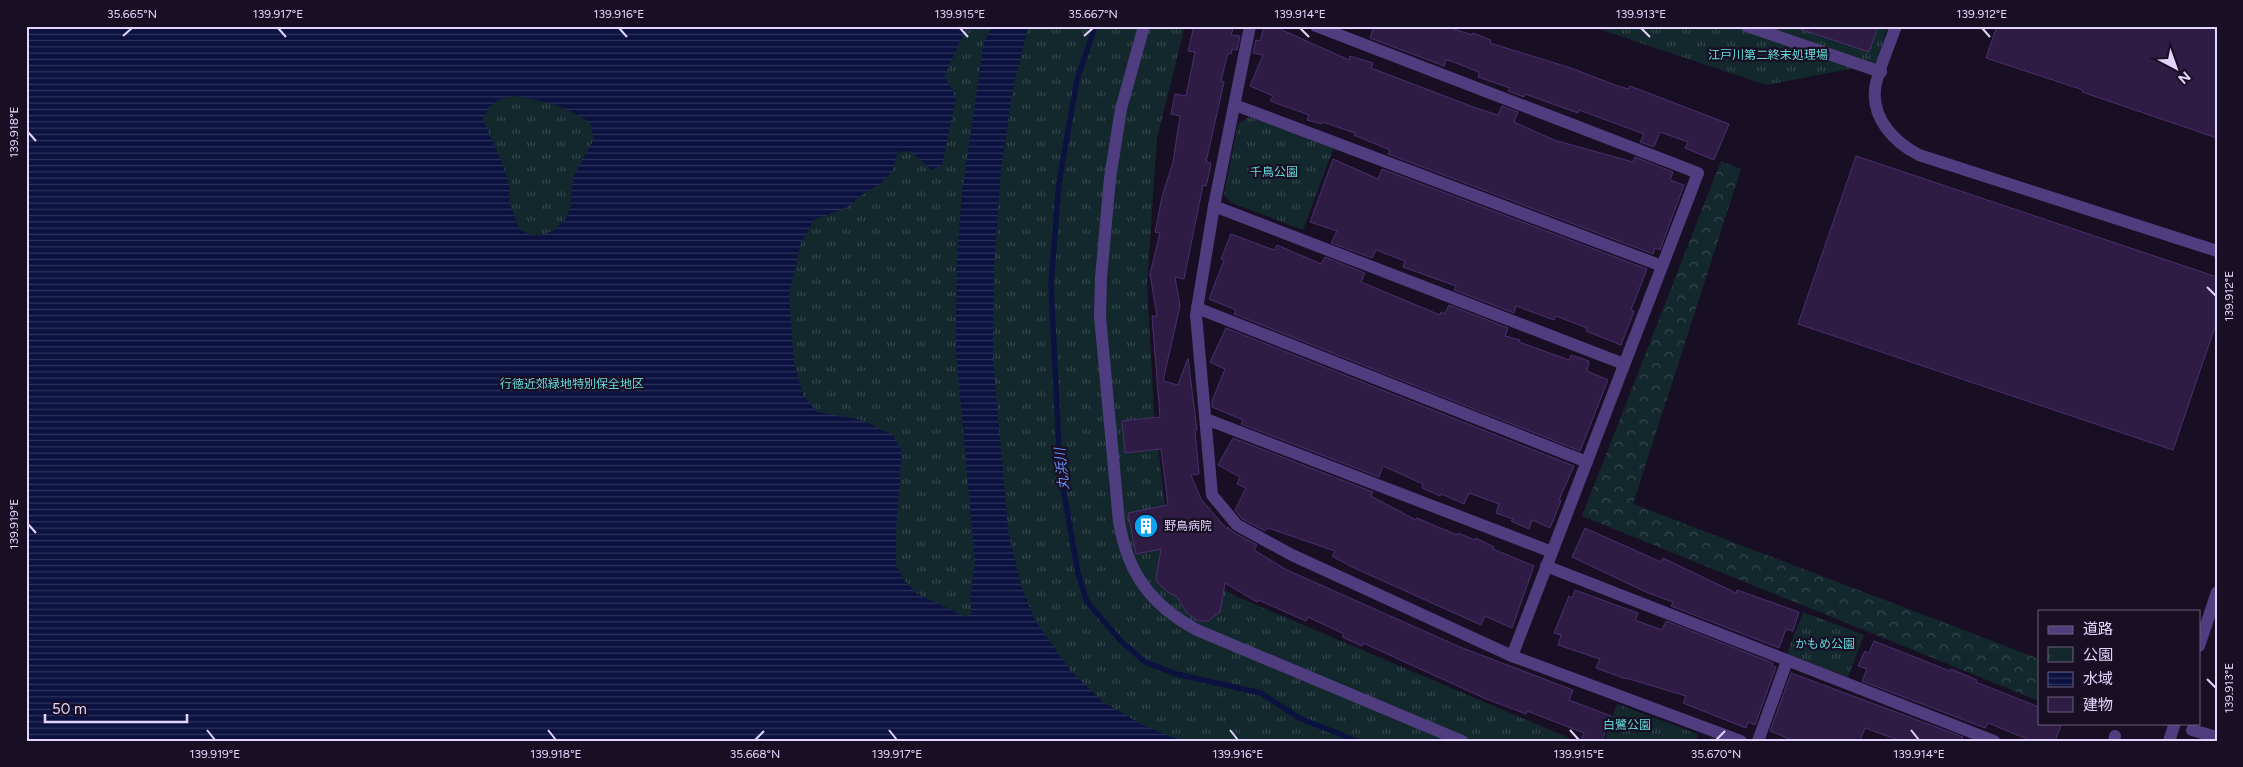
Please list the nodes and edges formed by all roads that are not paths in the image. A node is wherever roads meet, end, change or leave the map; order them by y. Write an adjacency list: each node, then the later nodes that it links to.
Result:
1 (1144, 26): 24 (street)
2 (1250, 26): 7 (street)
3 (1316, 26): 10 (street)
4 (1747, 26): 6 (street)
5 (1896, 26): 6 (street)
6 (1881, 72): 9 (street)
7 (1235, 104): 8 (street); 10 (street)
8 (1214, 206): 11 (street); 12 (street)
9 (2217, 251)
10 (1662, 266): 12 (street)
11 (1197, 308): 13 (street); 14 (street)
12 (1624, 364): 14 (street)
13 (1206, 419): 15 (street); 19 (street)
14 (1586, 462): 15 (street)
15 (1552, 552): 16 (street)
16 (1546, 566): 19 (street); 20 (street)
17 (2217, 592): 18 (street)
18 (2200, 643)
19 (1512, 656): 25 (street)
20 (1787, 661): 26 (street); 27 (street)
21 (2174, 724): 28 (street)
22 (2192, 730): 23 (street)
23 (2217, 737)
24 (1462, 741)
25 (1741, 741)
26 (1758, 741)
27 (1994, 741)
28 (2169, 741)

